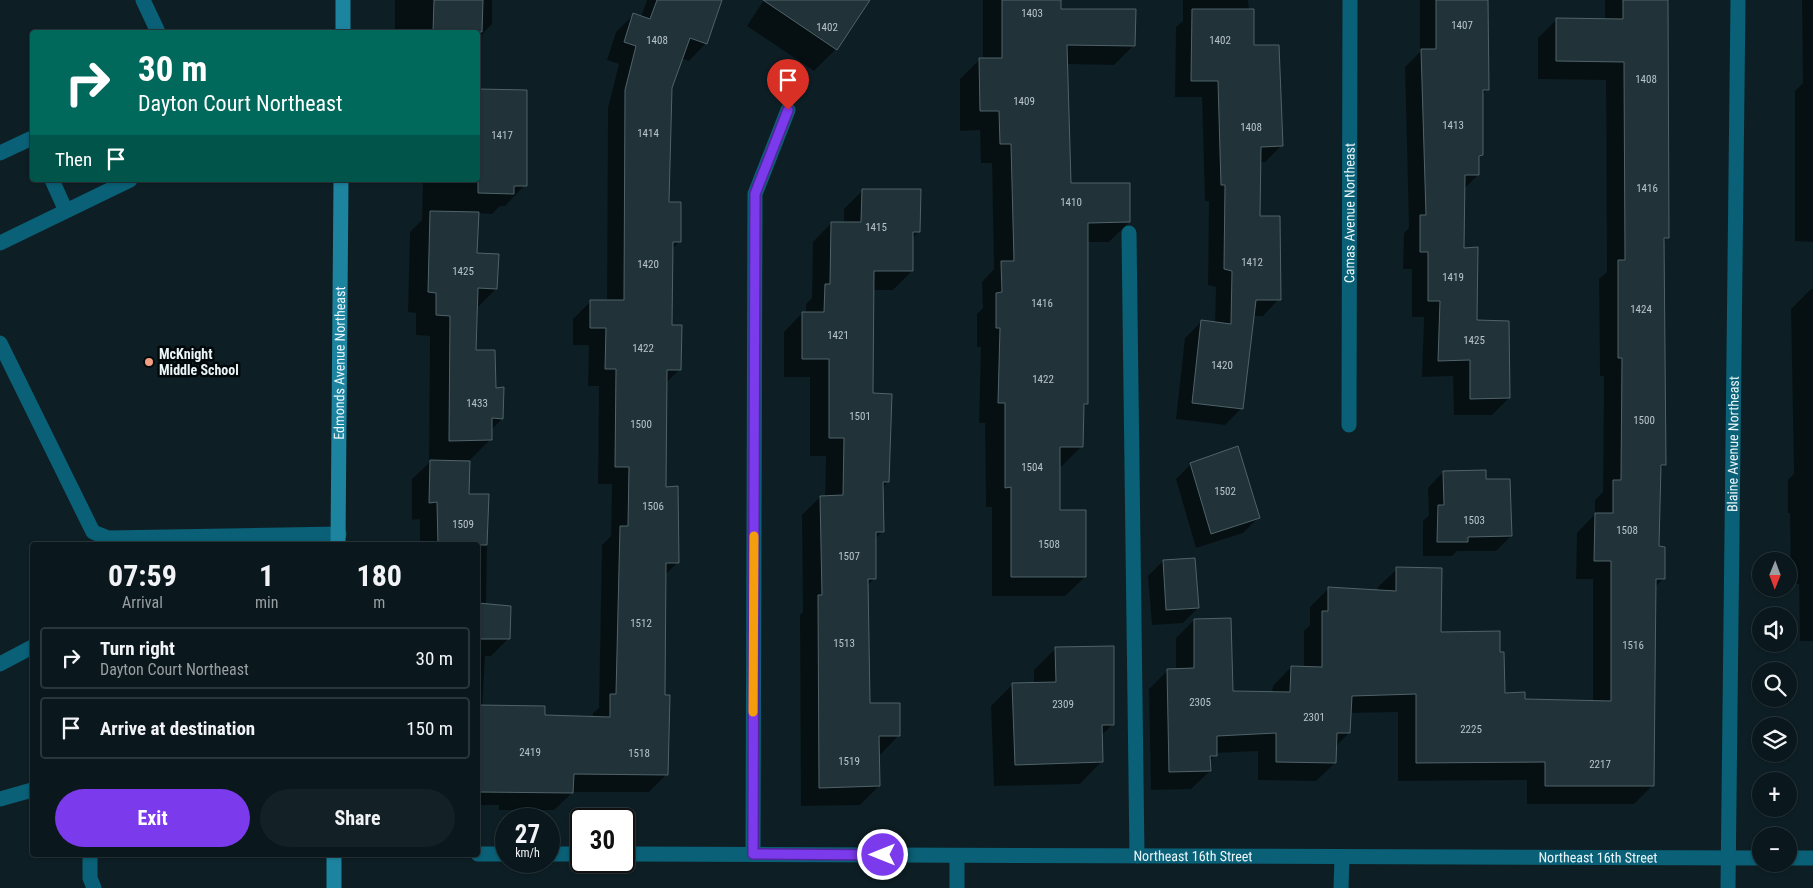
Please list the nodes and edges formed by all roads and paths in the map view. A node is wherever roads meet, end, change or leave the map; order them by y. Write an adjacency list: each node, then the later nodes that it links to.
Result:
1 (143, 0): 5 (street)
2 (343, 0): 6 (street)
3 (1350, 0): 17 (street, Camas Avenue Northeast)
4 (1738, 0): 32 (street, Blaine Avenue Northeast)
5 (157, 30)
6 (343, 30)
7 (788, 110): 26 (street)
8 (30, 139): 9 (street)
9 (0, 153)
10 (53, 182): 13 (street)
11 (126, 182): 13 (street)
12 (341, 182): 18 (street, Edmonds Avenue Northeast)
13 (66, 211): 15 (street)
14 (1129, 233): 28 (street)
15 (0, 243)
16 (0, 344): 18 (street)
17 (1349, 425)
18 (338, 540)
19 (30, 648): 20 (street)
20 (0, 664)
21 (30, 791): 22 (street)
22 (0, 799)
23 (480, 854): 24 (street)
24 (495, 854)
25 (635, 854): 26 (street, Northeast 16th Street)
26 (753, 854): 27 (street, Northeast 16th Street)
27 (957, 856): 28 (street, Northeast 16th Street); 38 (street)
28 (1137, 856): 31 (street, Northeast 16th Street)
29 (90, 857): 36 (street)
30 (334, 857): 37 (street)
31 (1342, 857): 32 (street, Northeast 16th Street); 39 (street)
32 (1729, 858): 33 (street, Northeast 16th Street); 40 (street, Blaine Avenue Northeast)
33 (1752, 858)
34 (1797, 858): 35 (street)
35 (1813, 858)
36 (94, 888)
37 (334, 888)
38 (957, 888)
39 (1341, 888)
40 (1728, 888)

